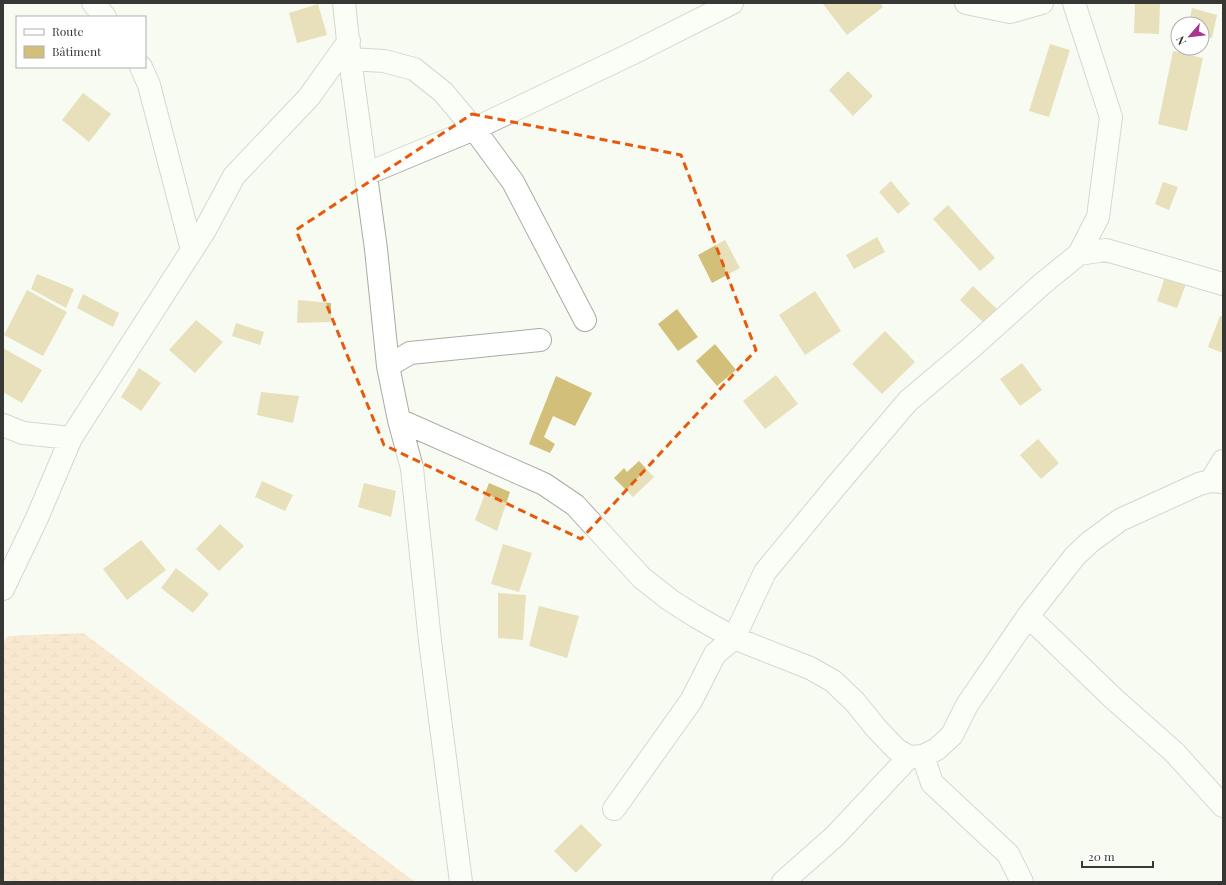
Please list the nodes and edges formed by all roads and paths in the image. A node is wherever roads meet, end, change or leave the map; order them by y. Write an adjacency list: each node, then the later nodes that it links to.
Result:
1 (93, 3): 7 (street)
2 (344, 3): 8 (street)
3 (732, 3): 10 (street)
4 (966, 3): 5 (street)
5 (1042, 3)
6 (1074, 3): 13 (street)
7 (104, 16)
8 (350, 50): 10 (street); 11 (street); 12 (street)
9 (141, 68): 12 (street)
10 (474, 128): 11 (street); 15 (street)
11 (366, 174): 17 (street)
12 (192, 250): 20 (street)
13 (1079, 254): 14 (street); 25 (street)
14 (1223, 284)
15 (585, 320)
16 (540, 340): 17 (street)
17 (388, 366): 18 (street)
18 (398, 420): 25 (street); 29 (street)
19 (3, 425): 20 (street)
20 (71, 438): 23 (street)
21 (1223, 461): 22 (street)
22 (1217, 481): 24 (street)
23 (3, 589)
24 (1028, 616): 26 (street); 27 (street)
25 (734, 638): 26 (street); 28 (street)
26 (916, 757): 30 (street); 31 (street)
27 (1223, 806)
28 (614, 809)
29 (461, 882)
30 (783, 882)
31 (1022, 882)

